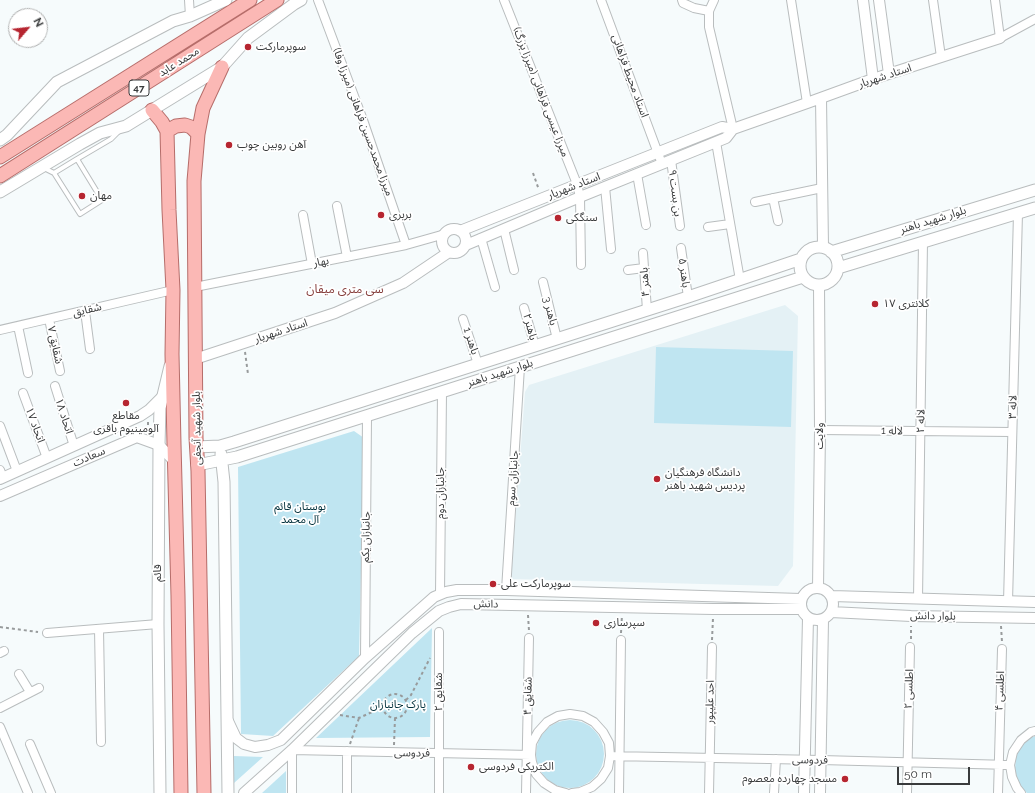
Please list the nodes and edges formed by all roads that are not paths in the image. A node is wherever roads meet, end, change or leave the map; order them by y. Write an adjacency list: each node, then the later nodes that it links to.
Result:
1 (189, 0): 17 (street)
2 (226, 0): 17 (main road)
3 (250, 0): 34 (main road, محمد عابد / 47)
4 (277, 0): 40 (main road, محمد عابد / 47)
5 (301, 0): 21 (main road)
6 (318, 0): 63 (street, میرزا محمدحسین فراهانی (میرزا وفا))
7 (504, 0): 41 (street, میرزا عیسی فراهانی (میرزا بزرگ))
8 (601, 0): 33 (street, استاد محیط فراهانی)
9 (682, 0): 16 (street)
10 (714, 0): 16 (street)
11 (791, 0): 25 (street)
12 (863, 0): 23 (street)
13 (879, 0): 22 (street)
14 (933, 0): 20 (street)
15 (995, 0): 19 (street)
16 (710, 11): 28 (street)
17 (190, 16): 31 (main road)
18 (1035, 19): 19 (street, استاد شهریار)
19 (1000, 38): 20 (street, استاد شهریار)
20 (941, 57): 22 (street, استاد شهریار)
21 (222, 67): 26 (main road); 30 (main road, بلوار شهید آنجفی)
22 (889, 74): 23 (street, استاد شهریار)
23 (873, 79): 24 (street, استاد شهریار)
24 (821, 98): 25 (street, استاد شهریار); 43 (street)
25 (807, 103): 28 (street, استاد شهریار)
26 (152, 110): 27 (main road); 29 (main road)
27 (126, 126): 35 (lane); 37 (main road)
28 (733, 129): 32 (street, استاد شهریار); 33 (street, استاد شهریار)
29 (167, 130): 30 (main road); 84 (main road)
30 (198, 134): 82 (main road, بلوار شهید آنجفی)
31 (0, 140)
32 (716, 142): 36 (street, استاد شهریار); 54 (street)
33 (658, 153): 36 (street, استاد محیط فراهانی); 41 (street, استاد شهریار)
34 (0, 157)
35 (77, 159): 38 (lane); 38 (lane)
36 (666, 162): 39 (street, استاد شهریار); 56 (street, بن بست ۹)
37 (42, 167): 38 (lane); 45 (main road)
38 (54, 173)
39 (637, 174): 42 (street, استاد شهریار); 55 (street)
40 (0, 176)
41 (577, 184): 46 (street, میرزا عیسی فراهانی (میرزا بزرگ)); 59 (street, استاد شهریار)
42 (605, 187): 46 (street, استاد شهریار); 66 (street)
43 (822, 188): 47 (street); 67 (street)
44 (1035, 190): 67 (main road, بلوار شهید باهنر)
45 (0, 192)
46 (580, 197): 58 (street, استاد شهریار); 73 (street, میرزا عیسی فراهانی (میرزا بزرگ))
47 (773, 198): 48 (street); 53 (street)
48 (755, 202)
49 (337, 206): 70 (street)
50 (1035, 208): 51 (main road, بلوار شهید باهنر)
51 (1018, 213): 62 (main road, بلوار شهید باهنر); 112 (street, لاله ۳)
52 (303, 215): 72 (street)
53 (778, 221)
54 (730, 224): 57 (street); 79 (street)
55 (646, 225)
56 (680, 226)
57 (708, 227)
58 (504, 229): 61 (street, استاد شهریار); 76 (street)
59 (460, 231): 60 (street); 64 (street)
60 (445, 234): 63 (street, بهار); 68 (street)
61 (481, 238): 64 (street, استاد شهریار); 83 (street)
62 (923, 242): 75 (main road, بلوار شهید باهنر); 110 (street, لاله ۲)
63 (406, 245): 70 (street, بهار)
64 (466, 245): 68 (street)
65 (681, 248): 85 (street, باهنر ۵)
66 (611, 249)
67 (827, 249): 71 (main road); 75 (main road)
68 (449, 252): 97 (street, استاد شهریار)
69 (643, 253): 74 (street, باهنر ۴)
70 (347, 257): 72 (street, بهار)
71 (801, 259): 78 (main road); 79 (main road, بلوار شهید باهنر)
72 (312, 264): 82 (street, بهار)
73 (581, 265)
74 (644, 268): 77 (street); 87 (street, باهنر ۴)
75 (838, 268): 81 (main road)
76 (514, 270)
77 (628, 270)
78 (803, 277): 81 (main road); 99 (main road, بلوار شهید باهنر)
79 (740, 280): 85 (main road, بلوار شهید باهنر)
80 (543, 282): 93 (street, باهنر 3)
81 (819, 285): 109 (street, ولایت)
82 (195, 287): 97 (main road, بلوار شهید آنجفی)
83 (495, 287)
84 (173, 290): 88 (street, شقایق); 96 (main road)
85 (688, 297): 87 (main road, بلوار شهید باهنر)
86 (524, 308): 94 (street, باهنر۲)
87 (647, 310): 93 (main road, بلوار شهید باهنر)
88 (85, 311): 89 (street, شقایق); 95 (street)
89 (50, 319): 91 (street, شقایق); 100 (street, شقایق ۷)
90 (463, 319): 98 (street, باهنر 1)
91 (18, 326): 92 (street, شقایق); 101 (street)
92 (0, 330)
93 (557, 339): 94 (main road, بلوار شهید باهنر)
94 (535, 346): 98 (main road, بلوار شهید باهنر)
95 (90, 349)
96 (172, 354): 105 (main road, قائم); 120 (main road)
97 (196, 359): 117 (main road, بلوار شهید آنجفی)
98 (478, 364): 111 (main road, بلوار شهید باهنر)
99 (520, 366): 103 (main road, بلوار شهید باهنر); 127 (street, جانبازان سوم)
100 (60, 371)
101 (28, 373)
102 (55, 386): 115 (street, اتحاد ۱۸)
103 (442, 392): 106 (main road, بلوار شهید باهنر); 128 (street, جانبازان دوم)
104 (23, 393): 119 (street, اتحاد ۱۷)
105 (162, 398): 107 (street, سعادت); 114 (main road, قائم)
106 (367, 417): 118 (main road, بلوار شهید باهنر); 148 (street, جانبازان یکم)
107 (131, 420): 113 (street); 115 (street, سعادت)
108 (0, 426): 123 (street)
109 (820, 430): 110 (street, لاله 1); 126 (street, ولایت)
110 (920, 431): 112 (street, لاله 1); 131 (street, لاله ۲)
111 (264, 432): 116 (main road, بلوار شهید باهنر); 118 (main road)
112 (1012, 432): 132 (street, لاله ۳)
113 (137, 437): 114 (street); 125 (street, سعادت)
114 (159, 445): 120 (street); 139 (main road, قائم)
115 (74, 446): 119 (street, سعادت)
116 (220, 446): 117 (main road, بلوار شهید باهنر); 121 (main road)
117 (196, 447): 122 (main road, بلوار شهید آنجفی)
118 (268, 447): 121 (main road, بلوار شهید باهنر)
119 (47, 458): 123 (street, سعادت)
120 (174, 461): 175 (main road)
121 (222, 461): 122 (main road, بلوار شهید باهنر); 153 (main road)
122 (197, 465): 176 (main road, بلوار شهید آنجفی)
123 (17, 471): 124 (street, سعادت)
124 (1, 476)
125 (0, 496)
126 (818, 588): 129 (street); 130 (street)
127 (506, 590): 128 (street, دانش); 130 (street, دانش)
128 (440, 594): 148 (street, دانش)
129 (832, 596): 131 (street, بلوار دانش); 135 (street)
130 (801, 598): 134 (street)
131 (918, 600): 132 (street, بلوار دانش)
132 (1008, 602): 133 (street, بلوار دانش)
133 (1035, 602)
134 (801, 609): 136 (street); 159 (street, دانش)
135 (831, 612): 137 (street, بلوار دانش); 138 (street)
136 (808, 618): 138 (street); 167 (street)
137 (1035, 618)
138 (823, 620): 168 (street)
139 (158, 624): 140 (street); 174 (main road, قائم)
140 (99, 629): 142 (street); 157 (street)
141 (439, 632): 161 (street, شقایق ۲)
142 (47, 633)
143 (529, 638): 162 (street, شقایق ۴)
144 (621, 640): 164 (street)
145 (712, 647): 165 (street, احد علیپور)
146 (910, 647): 169 (street, اطلسی ۲)
147 (1002, 649): 170 (street, اطلسی ۴)
148 (365, 658): 156 (street, دانش)
149 (20, 674): 151 (street)
150 (38, 688): 151 (street)
151 (30, 692): 152 (street)
152 (0, 708)
153 (228, 721): 156 (street); 177 (main road)
154 (0, 727): 172 (street)
155 (1035, 731): 171 (street)
156 (281, 740): 159 (street)
157 (101, 742)
158 (30, 744): 173 (street)
159 (292, 750): 160 (street, فردوسی); 178 (street, دانش); 179 (street)
160 (347, 751): 161 (street, فردوسی); 180 (street)
161 (440, 753): 162 (street, فردوسی); 181 (street, شقایق ۲)
162 (529, 755): 163 (street); 182 (street); 183 (street)
163 (610, 756): 164 (street, فردوسی); 184 (street)
164 (620, 756): 165 (street, فردوسی); 185 (street)
165 (709, 758): 166 (street, فردوسی); 186 (street, احد علیپور)
166 (776, 759): 167 (street, فردوسی); 187 (street)
167 (805, 760): 168 (street, فردوسی); 188 (street)
168 (821, 760): 169 (street, فردوسی); 189 (street)
169 (907, 762): 170 (street, فردوسی); 190 (street, اطلسی ۲)
170 (998, 765): 171 (street, فردوسی); 191 (street, اطلسی ۴)
171 (1010, 765): 192 (street)
172 (28, 793)
173 (51, 793)
174 (160, 793)
175 (181, 793)
176 (204, 793)
177 (228, 793)
178 (244, 793)
179 (292, 793)
180 (347, 793)
181 (439, 793)
182 (526, 793)
183 (566, 793)
184 (572, 793)
185 (619, 793)
186 (709, 793)
187 (774, 793)
188 (804, 793)
189 (820, 793)
190 (907, 793)
191 (998, 793)
192 (1021, 793)

